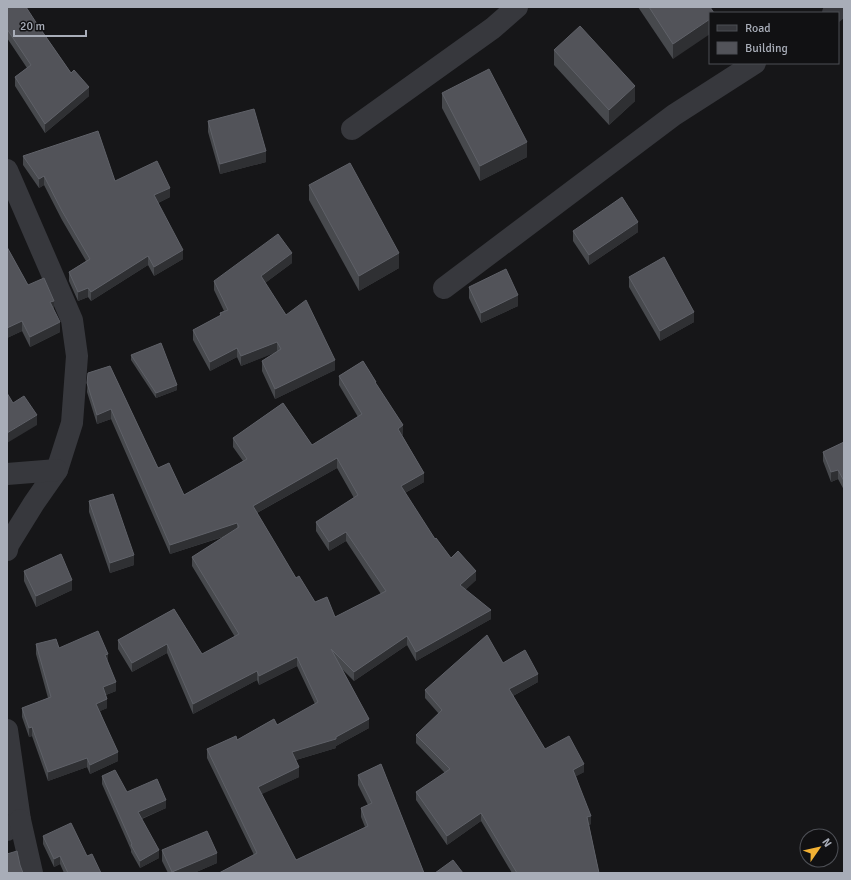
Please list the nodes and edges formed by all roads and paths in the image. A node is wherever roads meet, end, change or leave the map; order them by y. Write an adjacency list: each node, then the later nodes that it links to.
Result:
1 (517, 7): 3 (street)
2 (753, 64): 5 (street)
3 (352, 129)
4 (7, 170): 6 (street)
5 (444, 288)
6 (57, 470): 7 (street); 8 (street)
7 (7, 474)
8 (7, 550)
9 (7, 730): 10 (street)
10 (13, 825): 11 (street)
11 (32, 873)

